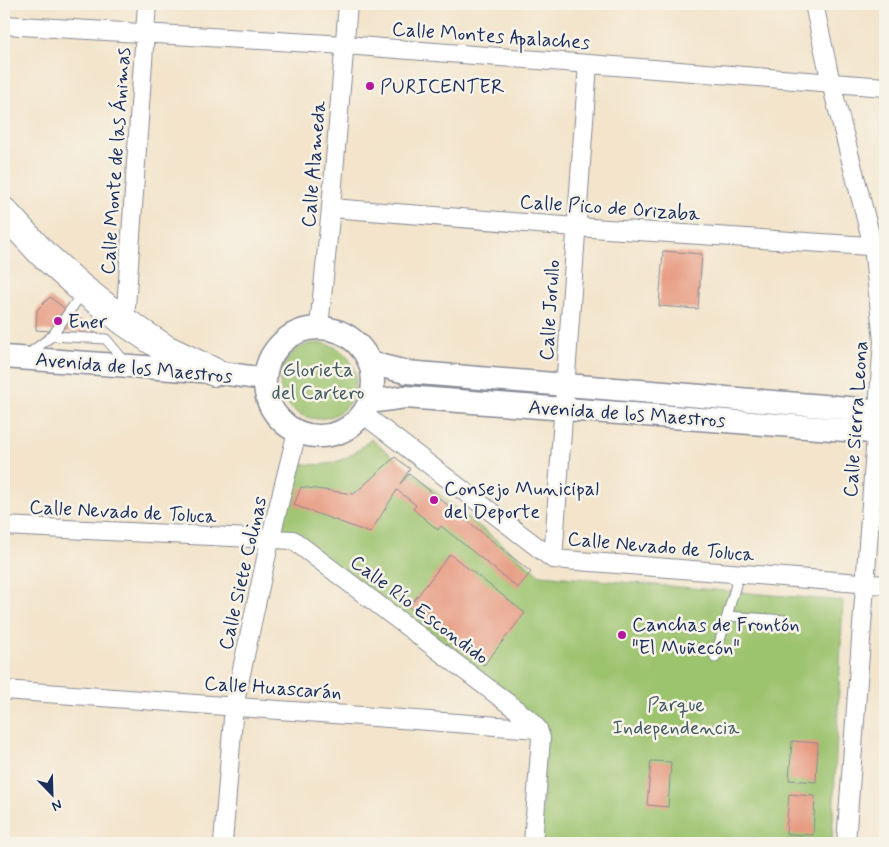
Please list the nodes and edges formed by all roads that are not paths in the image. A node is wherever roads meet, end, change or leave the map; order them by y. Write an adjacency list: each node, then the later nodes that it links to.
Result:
1 (147, 4): 5 (street, Calle Monte de las Ánimas)
2 (348, 4): 6 (street, Calle Alameda)
3 (814, 4): 8 (street, Calle Sierra Leona)
4 (4, 25): 5 (street, Calle Montes Apalaches)
5 (145, 32): 6 (street, Calle Montes Apalaches); 15 (street, Calle Monte de las Ánimas)
6 (345, 45): 7 (street, Calle Montes Apalaches); 10 (street, Calle Alameda)
7 (588, 64): 8 (street, Calle Montes Apalaches); 12 (street, Calle Jorullo)
8 (831, 83): 9 (street, Calle Montes Apalaches); 13 (street, Calle Sierra Leona)
9 (885, 87)
10 (331, 208): 12 (street, Calle Pico de Orizaba); 16 (street, Calle Alameda)
11 (11, 224): 14 (main road)
12 (576, 227): 13 (street, Calle Pico de Orizaba); 23 (street, Calle Jorullo)
13 (879, 247): 26 (street, Calle Sierra Leona)
14 (84, 290): 15 (main road); 17 (lane)
15 (125, 322): 21 (main road)
16 (319, 327): 19 (street); 22 (street)
17 (52, 336): 18 (lane); 20 (lane)
18 (13, 358): 20 (street, Avenida de los Maestros)
19 (370, 364): 23 (street, Avenida de los Maestros); 24 (street)
20 (128, 366): 21 (street, Avenida de los Maestros)
21 (214, 372): 22 (street, Avenida de los Maestros)
22 (264, 379): 27 (street)
23 (565, 385): 25 (street, Calle Jorullo); 26 (street, Avenida de los Maestros)
24 (366, 408): 25 (street, Avenida de los Maestros); 27 (street); 30 (street, Calle Nevado de Toluca)
25 (563, 409): 26 (street, Avenida de los Maestros); 30 (street, Calle Jorullo)
26 (881, 422): 32 (street, Calle Sierra Leona)
27 (297, 432): 29 (street, Calle Siete Colinas)
28 (4, 526): 29 (street, Calle Nevado de Toluca)
29 (270, 540): 38 (street, Calle Siete Colinas); 39 (street, Calle Río Escondido)
30 (553, 559): 31 (street, Calle Nevado de Toluca)
31 (739, 574): 32 (street, Calle Nevado de Toluca); 34 (lane)
32 (865, 583): 33 (street, Calle Nevado de Toluca); 42 (street, Calle Sierra Leona)
33 (885, 585)
34 (728, 616): 35 (lane); 36 (lane)
35 (786, 620)
36 (716, 658)
37 (4, 690): 38 (street, Calle Huascarán)
38 (234, 706): 39 (street, Calle Huascarán); 40 (street, Calle Siete Colinas)
39 (538, 729): 41 (street)
40 (223, 843)
41 (533, 843)
42 (846, 843)

